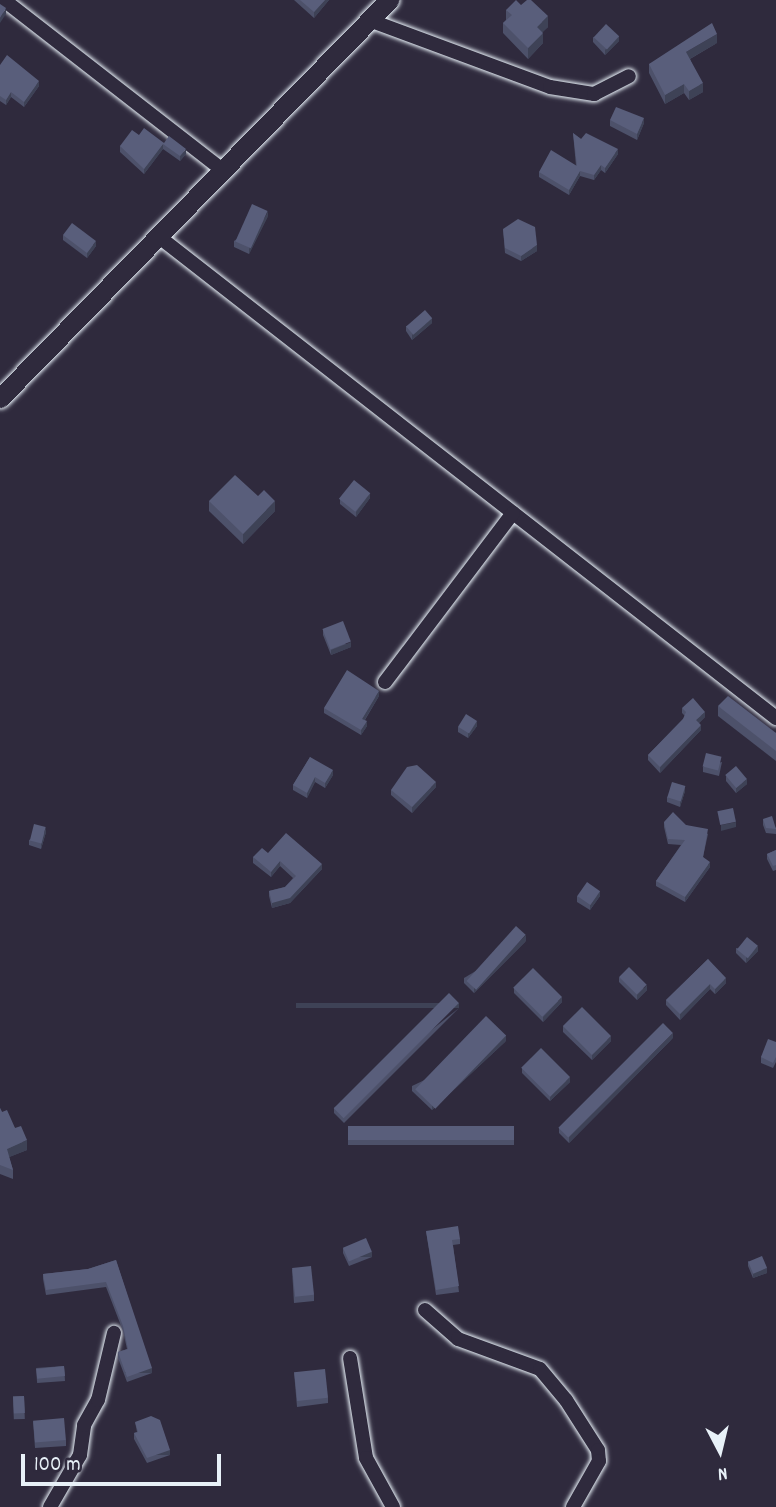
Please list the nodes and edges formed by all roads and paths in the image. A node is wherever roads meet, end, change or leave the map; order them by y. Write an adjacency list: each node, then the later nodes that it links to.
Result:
1 (4, 0): 5 (street)
2 (388, 0): 3 (street)
3 (369, 20): 4 (street); 5 (street)
4 (629, 76)
5 (222, 170): 6 (street)
6 (158, 236): 7 (street); 8 (street)
7 (0, 398)
8 (513, 513): 9 (street); 10 (street)
9 (385, 682)
10 (776, 718)
11 (425, 1310): 16 (street)
12 (114, 1334): 14 (street)
13 (350, 1357): 15 (street)
14 (50, 1507)
15 (393, 1507)
16 (572, 1507)

